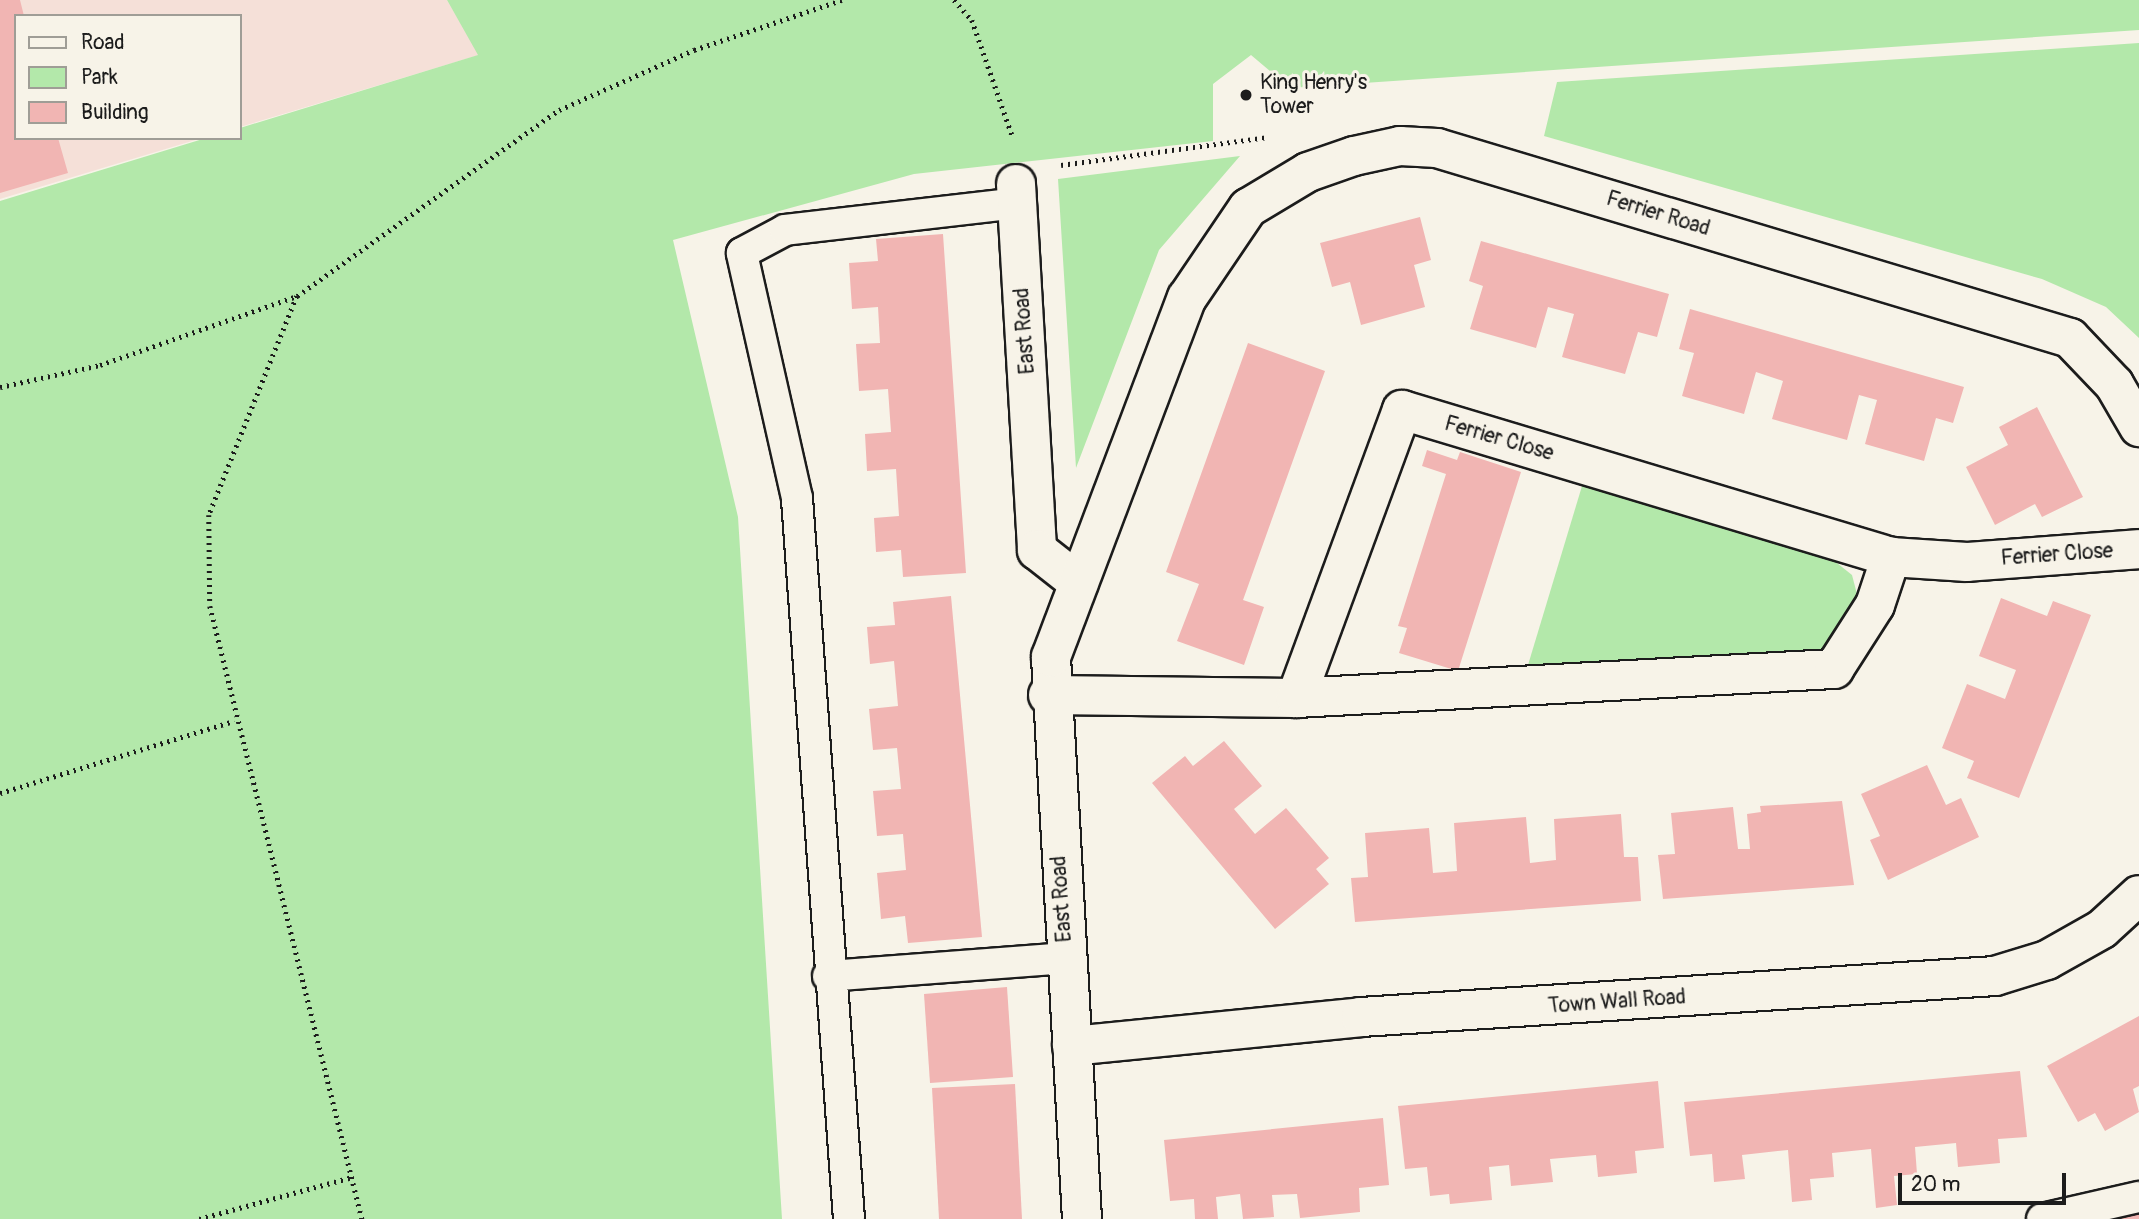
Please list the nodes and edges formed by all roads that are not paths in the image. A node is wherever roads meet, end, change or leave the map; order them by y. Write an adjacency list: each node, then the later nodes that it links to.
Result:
1 (1016, 186): 6 (street, East Road); 11 (lane)
2 (1186, 299): 3 (street, Ferrier Road); 6 (street, East Road)
3 (2139, 427)
4 (2139, 548): 5 (street, Ferrier Close)
5 (1891, 557): 8 (street); 8 (street, Ferrier Close)
6 (1079, 583): 7 (street, East Road)
7 (1048, 695): 8 (street); 10 (street, East Road)
8 (1296, 698)
9 (2139, 895): 12 (street, Town Wall Road)
10 (1065, 958): 11 (lane); 12 (street, East Road)
11 (828, 976): 14 (lane)
12 (1072, 1045): 15 (street, East Road)
13 (2139, 1196): 16 (lane)
14 (849, 1219)
15 (1082, 1219)
16 (2042, 1219)

